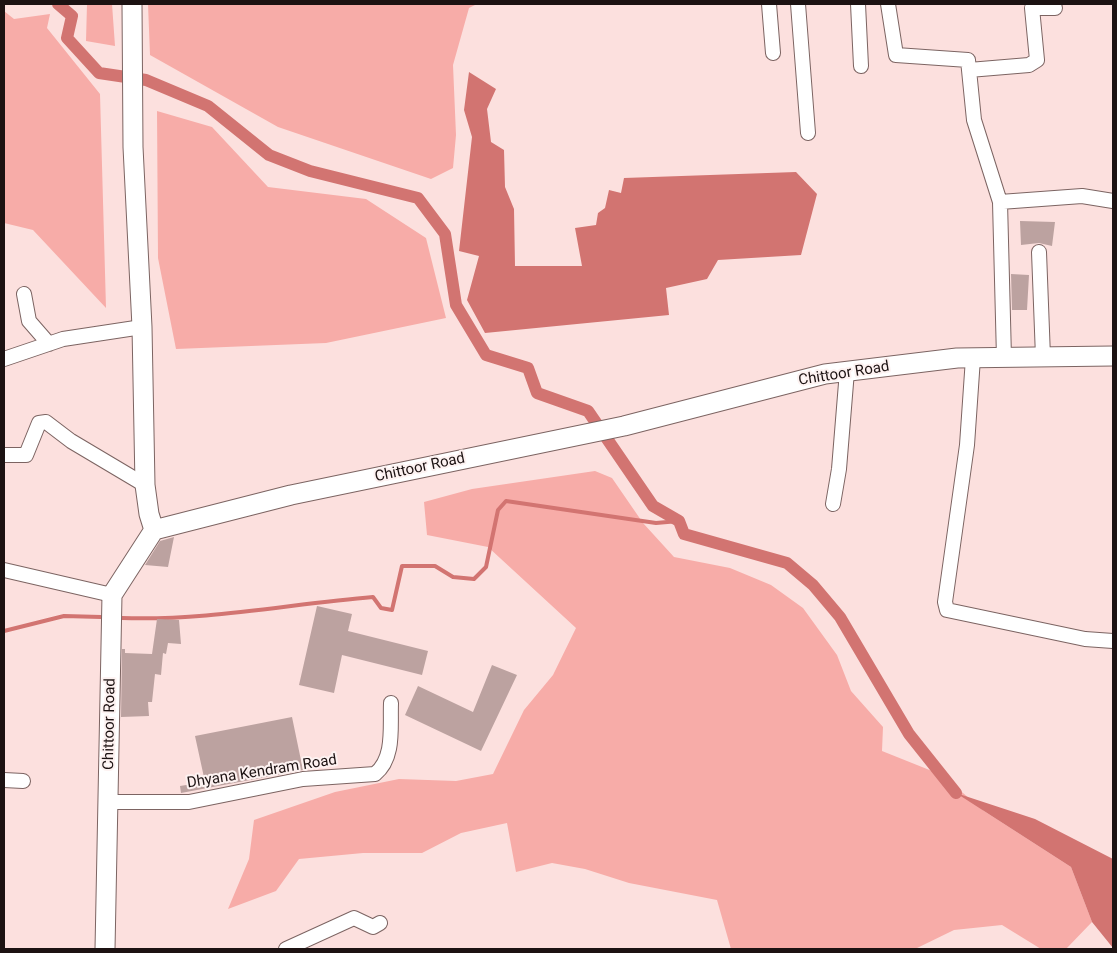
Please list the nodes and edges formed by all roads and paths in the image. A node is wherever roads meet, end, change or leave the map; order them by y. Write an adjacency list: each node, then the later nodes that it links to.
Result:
1 (132, 4): 15 (main road)
2 (769, 4): 7 (street)
3 (798, 4): 10 (street)
4 (858, 4): 8 (street)
5 (888, 4): 9 (street)
6 (1055, 8): 9 (street)
7 (773, 53)
8 (861, 66)
9 (969, 70): 12 (street)
10 (808, 133)
11 (1113, 201): 12 (street)
12 (1000, 202): 20 (street)
13 (1039, 252): 18 (street)
14 (24, 294): 16 (street)
15 (142, 327): 16 (street); 24 (main road)
16 (49, 344): 21 (street)
17 (1113, 356): 18 (main road, Chittoor Road)
18 (1043, 357): 20 (main road, Chittoor Road)
19 (973, 358): 20 (main road, Chittoor Road); 22 (main road, Chittoor Road); 29 (street)
20 (1004, 358)
21 (4, 359)
22 (847, 371): 25 (street); 26 (main road, Chittoor Road)
23 (4, 455): 24 (street)
24 (145, 485): 26 (main road)
25 (834, 504)
26 (154, 530): 28 (main road)
27 (4, 570): 28 (street)
28 (112, 595): 33 (main road, Chittoor Road)
29 (1113, 641)
30 (391, 703): 33 (street, Dhyana Kendram Road)
31 (4, 780): 32 (street)
32 (23, 781)
33 (108, 802): 35 (main road, Chittoor Road)
34 (380, 923): 36 (street)
35 (105, 949)
36 (286, 949)

